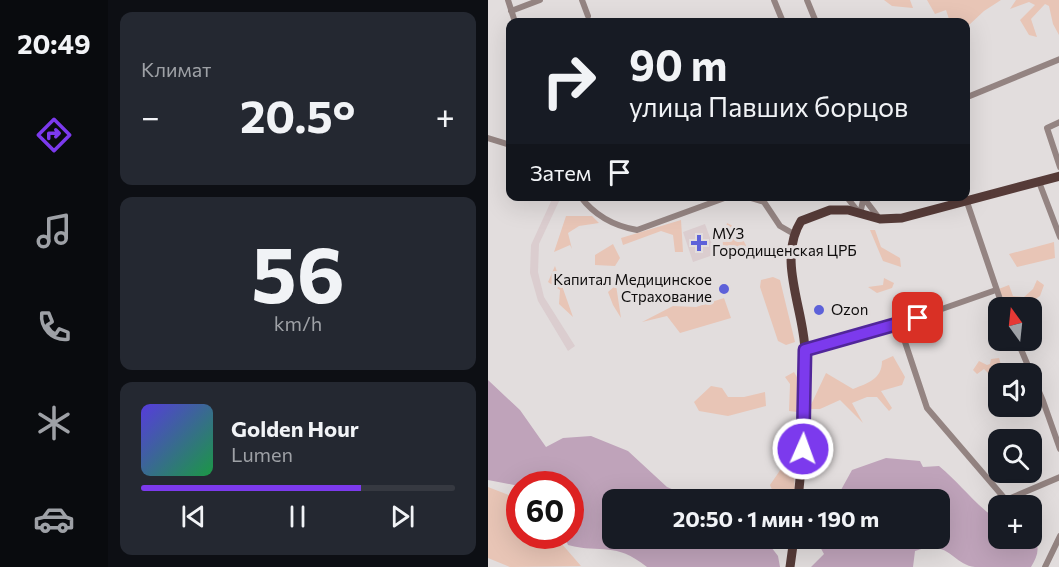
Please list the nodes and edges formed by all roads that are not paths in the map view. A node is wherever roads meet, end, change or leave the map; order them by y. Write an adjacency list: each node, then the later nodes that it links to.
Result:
1 (508, 0): 6 (street)
2 (540, 0): 6 (street)
3 (582, 0): 7 (street)
4 (774, 0): 9 (street)
5 (807, 0): 10 (street)
6 (511, 11): 8 (street)
7 (588, 16)
8 (514, 18)
9 (781, 18)
10 (814, 18)
11 (1060, 59): 12 (street)
12 (970, 96)
13 (1060, 122): 16 (street)
14 (488, 138): 15 (street)
15 (506, 144)
16 (1060, 167)
17 (1060, 176): 18 (main road)
18 (1039, 182): 26 (main road); 31 (street)
19 (584, 201): 20 (street)
20 (716, 201)
21 (761, 201): 30 (street)
22 (844, 201): 27 (street)
23 (851, 201): 28 (street)
24 (863, 201): 28 (street)
25 (865, 201): 29 (street)
26 (967, 202): 29 (main road); 32 (street)
27 (830, 210): 28 (main road); 30 (main road)
28 (860, 214): 29 (main road)
29 (880, 219)
30 (794, 234): 35 (main road)
31 (1060, 237)
32 (996, 290): 33 (street); 34 (street)
33 (999, 297)
34 (899, 324): 35 (street); 38 (street)
35 (805, 350): 39 (main road)
36 (1023, 351): 37 (street)
37 (1060, 449)
38 (1060, 477)
39 (799, 489)
40 (1060, 536): 43 (street)
41 (792, 549): 42 (main road)
42 (790, 567)
43 (1045, 567)

